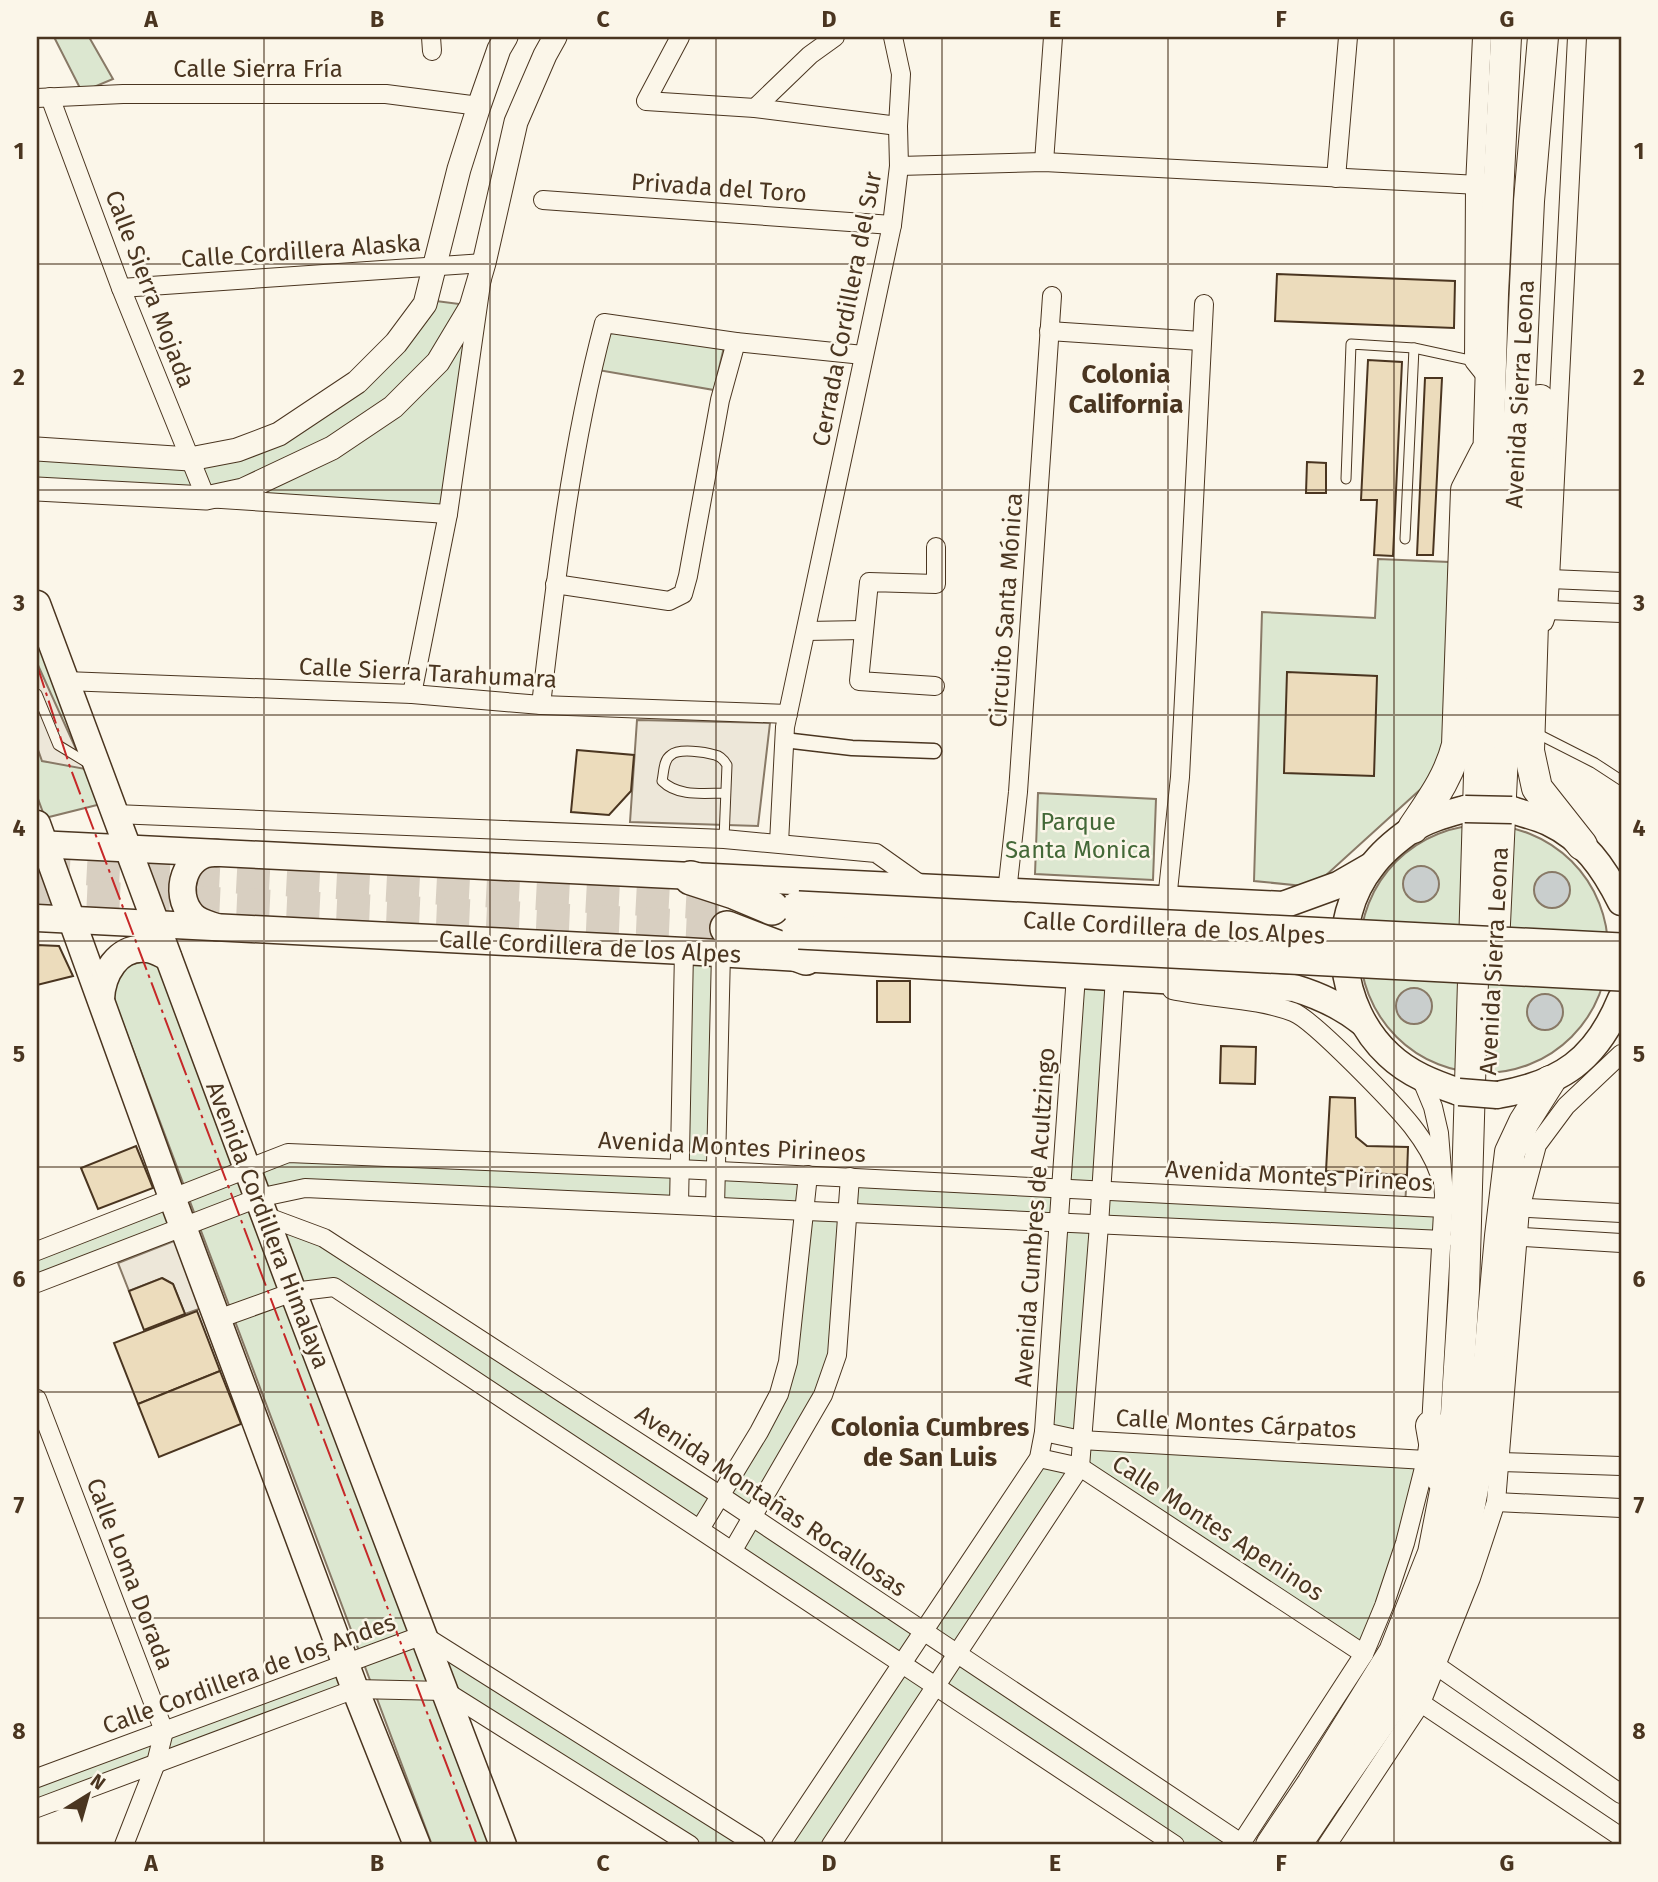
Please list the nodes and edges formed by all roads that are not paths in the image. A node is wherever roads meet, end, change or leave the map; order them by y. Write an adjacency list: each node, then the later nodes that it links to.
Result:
1 (506, 37): 15 (street)
2 (555, 37): 25 (street)
3 (680, 37): 16 (street)
4 (835, 37): 16 (street)
5 (892, 37): 17 (street)
6 (1053, 37): 18 (street)
7 (1349, 37): 20 (street)
8 (1482, 37): 21 (street, Avenida Sierra Leona)
9 (1506, 37): 13 (highway, Avenida Sierra Leona)
10 (1524, 37): 13 (highway)
11 (1543, 37): 23 (highway, Avenida Sierra Leona)
12 (1577, 37): 45 (street, Avenida Sierra Leona)
13 (1506, 74): 21 (highway, Avenida Sierra Leona)
14 (43, 98): 15 (street, Calle Sierra Fría); 27 (street, Calle Sierra Mojada)
15 (479, 106): 26 (street)
16 (755, 108): 17 (street)
17 (898, 126): 19 (street)
18 (1044, 162): 19 (street, Cerrada Cordillera del Sur); 20 (street, Cerrada Cordillera del Sur)
19 (899, 166): 24 (street, Cerrada Cordillera del Sur)
20 (1336, 177): 21 (street, Cerrada Cordillera del Sur)
21 (1487, 186): 35 (highway, Avenida Sierra Leona)
22 (543, 201): 24 (street, Privada del Toro)
23 (1529, 201): 53 (highway); 162 (highway, Avenida Sierra Leona)
24 (891, 225): 34 (street, Cerrada Cordillera del Sur)
25 (484, 263): 26 (street, Calle Cordillera Alaska); 41 (street); 42 (street)
26 (436, 266): 27 (street, Calle Cordillera Alaska); 38 (street)
27 (121, 288): 38 (street, Calle Sierra Mojada)
28 (1052, 296): 30 (street, Circuito Santa Mónica)
29 (1203, 304): 31 (street)
30 (1049, 331): 31 (street); 78 (street, Circuito Santa Mónica)
31 (1201, 341): 79 (street)
32 (736, 342): 34 (street); 47 (street); 47 (street)
33 (1414, 348): 35 (lane); 39 (lane); 43 (lane)
34 (863, 355): 52 (street, Cerrada Cordillera del Sur)
35 (1482, 371): 36 (highway, Avenida Sierra Leona)
36 (1488, 446): 67 (highway); 142 (highway, Avenida Sierra Leona)
37 (37, 449): 38 (street)
38 (190, 459): 41 (street, Calle Sierra Mojada)
39 (1346, 480)
40 (37, 489): 41 (street)
41 (206, 498): 42 (street)
42 (448, 514): 57 (street)
43 (1405, 539)
44 (936, 547): 51 (street)
45 (1550, 579): 46 (street); 49 (street, Avenida Sierra Leona)
46 (1621, 582)
47 (555, 584): 58 (street)
48 (37, 604): 54 (main road, Avenida Cordillera Himalaya)
49 (1548, 610): 50 (street); 53 (street, Avenida Sierra Leona)
50 (1621, 613)
51 (863, 630): 52 (street); 55 (street)
52 (806, 631): 59 (street, Cerrada Cordillera del Sur)
53 (1531, 662): 60 (highway)
54 (65, 681): 57 (street, Calle Sierra Tarahumara); 63 (main road, Avenida Cordillera Himalaya)
55 (934, 687)
56 (37, 694): 63 (lane)
57 (412, 694): 58 (street, Calle Sierra Tarahumara)
58 (541, 705): 59 (street, Calle Sierra Tarahumara)
59 (788, 714): 61 (street, Cerrada Cordillera del Sur)
60 (1529, 729): 64 (lane); 71 (highway)
61 (784, 740): 62 (street); 70 (street, Cerrada Cordillera del Sur)
62 (934, 751)
63 (98, 770): 66 (main road, Avenida Cordillera Himalaya)
64 (1621, 780)
65 (725, 793): 65 (lane); 69 (lane)
66 (127, 815): 69 (street); 72 (main road, Avenida Cordillera Himalaya)
67 (1413, 828): 71 (main road, bridge); 74 (main road)
68 (39, 837): 72 (main road, Calle Cordillera de los Alpes); 83 (main road)
69 (724, 839): 70 (street)
70 (779, 843): 77 (street)
71 (1582, 845): 75 (main road)
72 (127, 848): 73 (main road, Calle Cordillera de los Alpes); 84 (main road, Avenida Cordillera Himalaya)
73 (218, 853): 76 (main road, Calle Cordillera de los Alpes); 87 (main road)
74 (1371, 866): 81 (main road, Calle Cordillera de los Alpes); 98 (main road)
75 (1613, 872): 80 (main road)
76 (691, 878): 77 (main road, Calle Cordillera de los Alpes); 85 (highway)
77 (924, 887): 78 (main road, Calle Cordillera de los Alpes)
78 (1007, 892): 79 (main road, Calle Cordillera de los Alpes)
79 (1167, 900): 81 (main road, Calle Cordillera de los Alpes)
80 (1621, 902)
81 (1283, 905): 95 (main road)
82 (37, 918): 83 (main road, Calle Cordillera de los Alpes)
83 (72, 920): 84 (main road, Calle Cordillera de los Alpes); 96 (main road)
84 (156, 925): 87 (main road, Calle Cordillera de los Alpes); 90 (main road, Avenida Cordillera Himalaya)
85 (794, 927): 86 (highway, Calle Cordillera de los Alpes); 88 (highway, Calle Cordillera de los Alpes, bridge); 91 (highway, Calle Cordillera de los Alpes, bridge); 92 (main road, Calle Cordillera de los Alpes)
86 (725, 928): 89 (main road, Calle Cordillera de los Alpes); 105 (street)
87 (224, 929): 89 (main road, Calle Cordillera de los Alpes)
88 (1621, 950)
89 (684, 951): 103 (street)
90 (168, 957): 96 (main road); 104 (main road, Avenida Cordillera Himalaya)
91 (1621, 974)
92 (1076, 975): 93 (main road, Calle Cordillera de los Alpes); 108 (street, Avenida Cumbres de Acultzingo)
93 (1115, 977): 94 (main road, Calle Cordillera de los Alpes); 109 (street)
94 (1143, 979): 95 (main road, Calle Cordillera de los Alpes); 111 (street, Calle Cordillera de los Alpes)
95 (1294, 988): 98 (main road, Calle Cordillera de los Alpes)
96 (101, 999): 110 (main road)
97 (1621, 999): 99 (main road)
98 (1363, 1023): 101 (main road)
99 (1616, 1025): 102 (main road)
100 (1621, 1054): 115 (street)
101 (1421, 1078): 102 (main road, bridge); 111 (street)
102 (1550, 1081): 115 (highway)
103 (680, 1169): 104 (street, Avenida Montes Pirineos); 105 (street, Avenida Montes Pirineos); 112 (street)
104 (247, 1170): 110 (street, Avenida Montes Pirineos); 113 (main road, Avenida Cordillera Himalaya)
105 (716, 1171): 106 (street, Avenida Montes Pirineos); 114 (street)
106 (808, 1175): 107 (street, Avenida Montes Pirineos); 116 (street)
107 (850, 1177): 108 (street, Avenida Montes Pirineos); 117 (street)
108 (1062, 1188): 109 (street, Avenida Montes Pirineos); 119 (street, Avenida Cumbres de Acultzingo)
109 (1101, 1190): 111 (street, Avenida Montes Pirineos); 120 (street)
110 (173, 1200): 121 (main road); 125 (street, Avenida Montes Pirineos)
111 (1444, 1201): 123 (street)
112 (679, 1205): 113 (street); 114 (street)
113 (261, 1207): 121 (street); 128 (main road, Avenida Cordillera Himalaya); 141 (street, Avenida Montañas Rocallosas)
114 (715, 1207): 116 (street)
115 (1512, 1207): 118 (street); 122 (highway)
116 (804, 1211): 117 (street); 141 (street)
117 (848, 1213): 119 (street); 145 (street)
118 (1621, 1213)
119 (1060, 1223): 120 (street); 134 (street, Avenida Cumbres de Acultzingo)
120 (1099, 1224): 123 (street); 135 (street)
121 (184, 1226): 127 (street); 129 (main road)
122 (1509, 1236): 124 (street); 126 (highway); 130 (street)
123 (1443, 1240): 133 (street)
124 (1621, 1243)
125 (37, 1251)
126 (1496, 1279): 130 (highway); 132 (highway)
127 (37, 1283)
128 (293, 1292): 129 (street); 146 (street); 149 (main road, Avenida Cordillera Himalaya)
129 (218, 1320): 154 (main road)
130 (1509, 1330): 132 (highway); 138 (street)
131 (37, 1399): 158 (street, Calle Loma Dorada)
132 (1486, 1400): 162 (highway)
133 (1431, 1426): 137 (street); 142 (highway)
134 (1044, 1432): 135 (street, Calle Montes Cárpatos); 136 (street, Avenida Cumbres de Acultzingo)
135 (1081, 1440): 137 (street, Calle Montes Cárpatos); 140 (street)
136 (1040, 1458): 140 (street, Calle Montes Apeninos); 148 (street, Avenida Cumbres de Acultzingo)
137 (1426, 1460): 151 (street)
138 (1500, 1462): 139 (street); 143 (street)
139 (1621, 1466)
140 (1080, 1467): 150 (street); 151 (street, Calle Montes Apeninos)
141 (720, 1496): 145 (street, Avenida Montañas Rocallosas); 146 (street)
142 (1444, 1497): 174 (highway, Avenida Sierra Leona)
143 (1496, 1502): 144 (street); 153 (street)
144 (1621, 1508)
145 (752, 1517): 147 (street); 148 (street, Avenida Montañas Rocallosas)
146 (699, 1529): 147 (street)
147 (733, 1550): 152 (street)
148 (923, 1632): 150 (street, Avenida Montañas Rocallosas); 152 (street, Avenida Cumbres de Acultzingo)
149 (423, 1635): 154 (street, Calle Cordillera de los Andes); 156 (main road, Avenida Cordillera Himalaya); 170 (street, Calle Cordillera de los Andes)
150 (957, 1654): 155 (street); 166 (street, Avenida Montañas Rocallosas)
151 (1364, 1654): 166 (street)
152 (902, 1664): 155 (street); 171 (street, Avenida Cumbres de Acultzingo)
153 (1437, 1666): 157 (street); 161 (street)
154 (351, 1676): 156 (street, Calle Cordillera de los Andes); 158 (street, Calle Cordillera de los Andes); 159 (street, Calle Cordillera de los Andes); 165 (main road)
155 (936, 1686): 172 (street); 173 (street)
156 (444, 1691): 168 (main road, Avenida Cordillera Himalaya); 169 (street)
157 (1421, 1703): 164 (street); 176 (street)
158 (164, 1731): 159 (street); 160 (street, Calle Cordillera de los Andes)
159 (156, 1763): 163 (street, Calle Cordillera de los Andes); 167 (street)
160 (37, 1778)
161 (1621, 1794)
162 (1329, 1796): 175 (highway, Avenida Sierra Leona)
163 (37, 1808)
164 (1621, 1837)
165 (412, 1844)
166 (1240, 1844)
167 (124, 1845)
168 (503, 1845)
169 (690, 1845)
170 (756, 1845)
171 (781, 1845)
172 (831, 1845)
173 (1175, 1845)
174 (1271, 1845)
175 (1296, 1845)
176 (1327, 1845)

